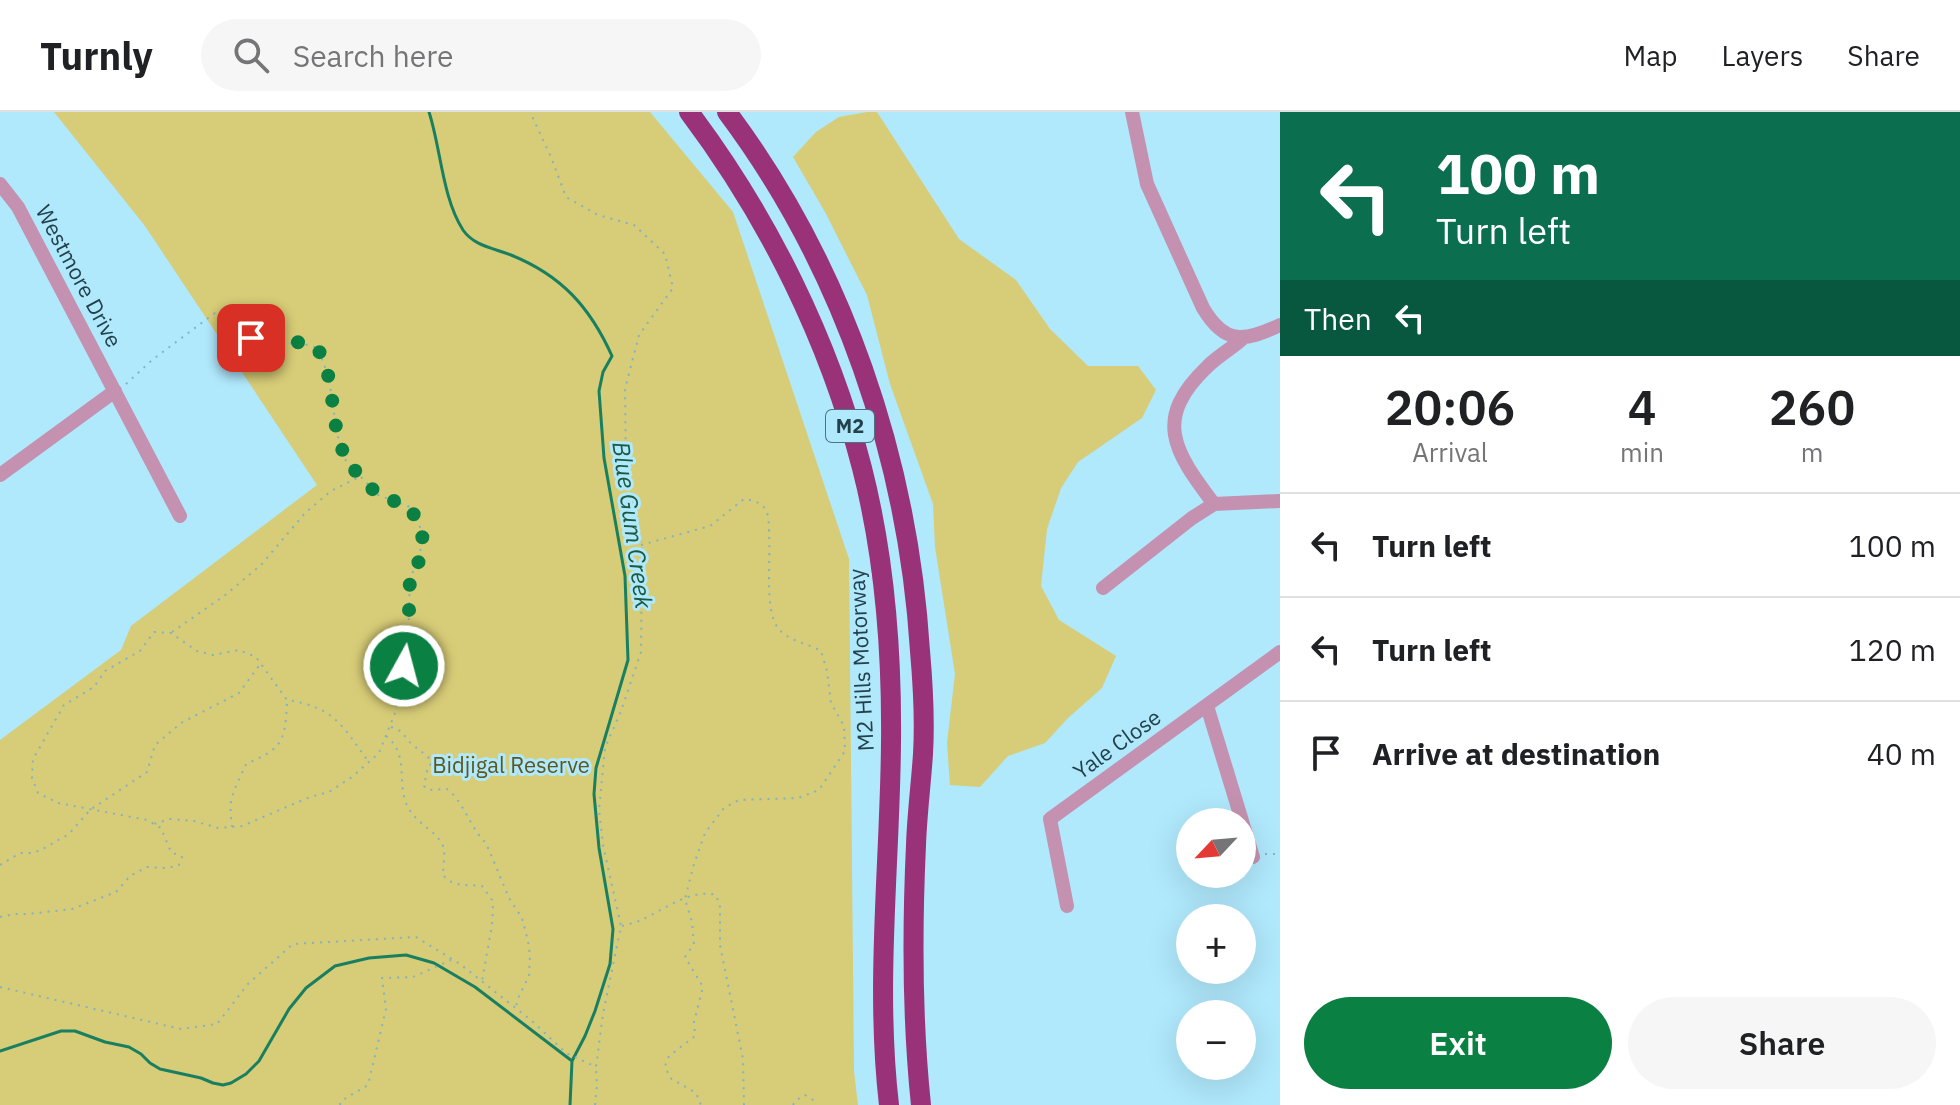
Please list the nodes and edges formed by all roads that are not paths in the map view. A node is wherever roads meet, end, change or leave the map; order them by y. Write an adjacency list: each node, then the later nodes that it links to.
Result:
1 (689, 112): 17 (highway, M2 Hills Motorway / M2)
2 (727, 112): 18 (highway, M2)
3 (1132, 112): 6 (street)
4 (0, 184): 7 (street, Westmore Drive)
5 (1280, 325): 6 (street)
6 (1242, 339): 10 (street)
7 (115, 391): 8 (street); 11 (street, Westmore Drive)
8 (2, 469)
9 (1280, 501): 10 (street)
10 (1214, 504): 12 (street)
11 (180, 516)
12 (1103, 588)
13 (1280, 652): 14 (street, Yale Close)
14 (1207, 706): 15 (street); 16 (street, Yale Close)
15 (1238, 808)
16 (1067, 906)
17 (889, 1105)
18 (921, 1105)

